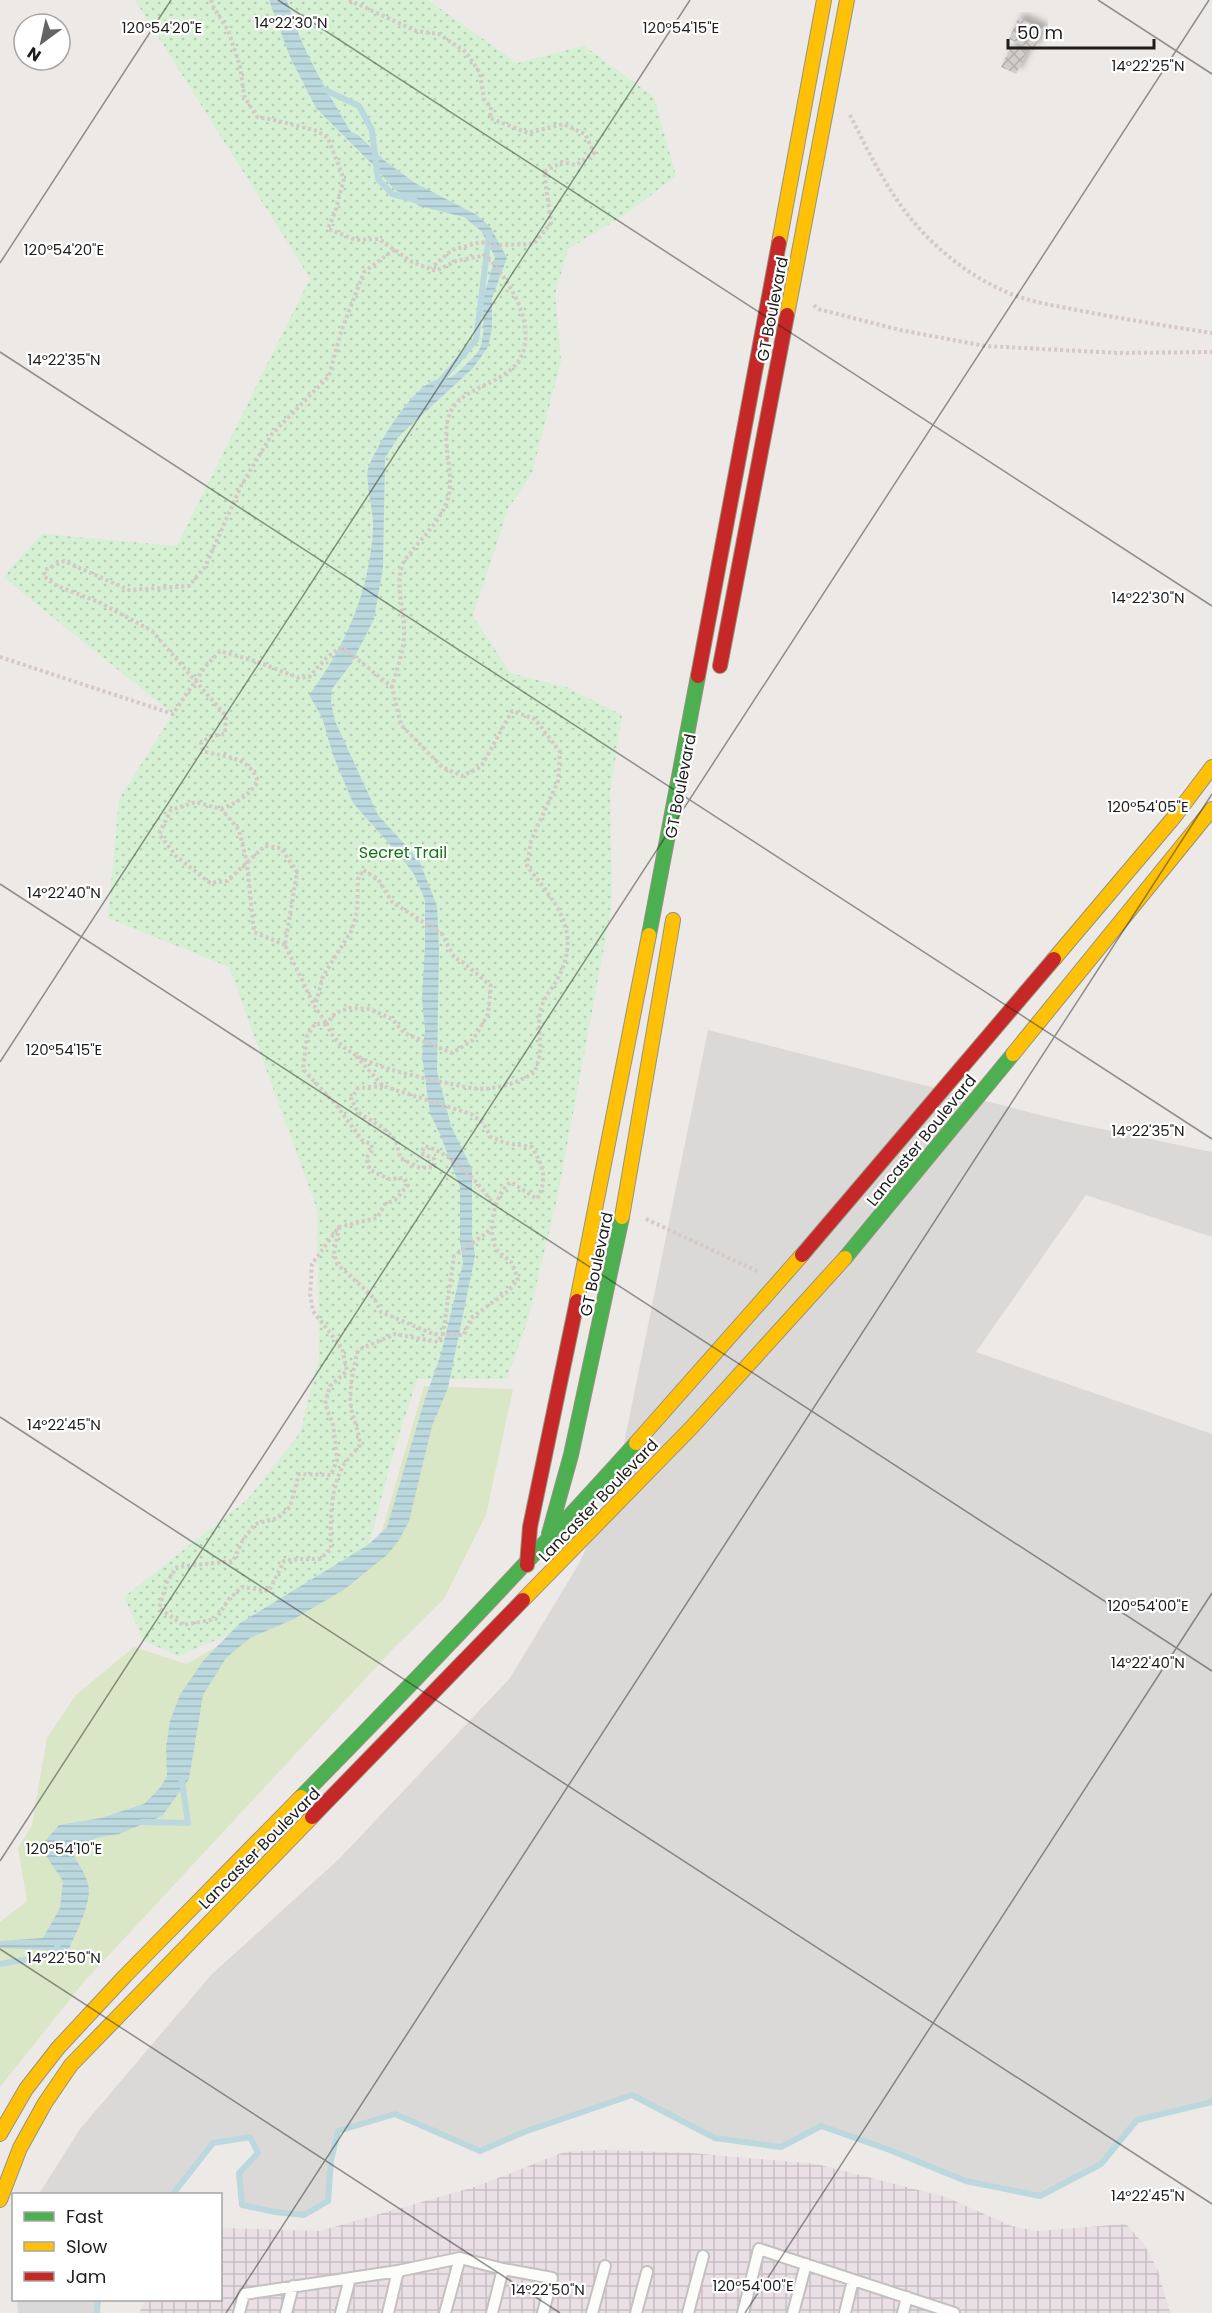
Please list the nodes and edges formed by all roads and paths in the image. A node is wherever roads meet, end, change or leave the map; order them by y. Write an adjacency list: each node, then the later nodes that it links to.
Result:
1 (212, 0): 6 (path)
2 (349, 0): 7 (path)
3 (824, 0): 32 (main road, GT Boulevard)
4 (847, 0): 13 (main road, GT Boulevard)
5 (846, 107): 9 (path)
6 (395, 249): 7 (path); 12 (path)
7 (431, 269): 14 (path)
8 (811, 303): 10 (path)
9 (1212, 333)
10 (1212, 352)
11 (0, 657): 12 (path)
12 (196, 680): 14 (path); 16 (path)
13 (716, 684)
14 (392, 687): 23 (path)
15 (1212, 767): 31 (main road, Lancaster Boulevard)
16 (221, 809): 18 (path); 18 (path)
17 (1212, 809): 33 (main road, Lancaster Boulevard)
18 (247, 863): 20 (path); 20 (path)
19 (675, 908): 25 (main road, GT Boulevard)
20 (285, 945): 21 (path)
21 (315, 1007): 22 (path); 22 (path)
22 (327, 1024): 23 (path); 27 (path)
23 (355, 1055): 24 (path)
24 (383, 1086): 26 (path); 26 (path)
25 (628, 1191): 29 (path); 31 (main road, GT Boulevard)
26 (494, 1206): 28 (path)
27 (339, 1227): 30 (path); 30 (path)
28 (492, 1229): 30 (path); 30 (path)
29 (768, 1273)
30 (445, 1334)
31 (548, 1537): 32 (main road, Lancaster Boulevard); 33 (main road, GT Boulevard)
32 (527, 1564): 34 (main road, GT Boulevard); 35 (main road, Lancaster Boulevard)
33 (546, 1577): 34 (main road, Lancaster Boulevard)
34 (528, 1597): 36 (main road, Lancaster Boulevard)
35 (0, 2134)
36 (0, 2200)
37 (703, 2256): 57 (lane)
38 (460, 2258): 41 (lane); 42 (lane); 52 (lane)
39 (806, 2264): 45 (lane); 58 (lane); 59 (lane)
40 (605, 2265): 55 (lane)
41 (503, 2270): 53 (lane); 54 (lane)
42 (399, 2271): 44 (lane); 51 (lane)
43 (647, 2271): 56 (lane)
44 (350, 2278): 46 (lane); 50 (lane)
45 (853, 2280): 47 (lane); 60 (lane)
46 (293, 2286): 48 (lane); 49 (lane)
47 (907, 2297): 61 (lane); 62 (lane)
48 (239, 2313)
49 (286, 2313)
50 (341, 2313)
51 (388, 2313)
52 (445, 2313)
53 (492, 2313)
54 (543, 2313)
55 (592, 2313)
56 (636, 2313)
57 (688, 2313)
58 (743, 2313)
59 (793, 2313)
60 (845, 2313)
61 (903, 2313)
62 (954, 2313)

